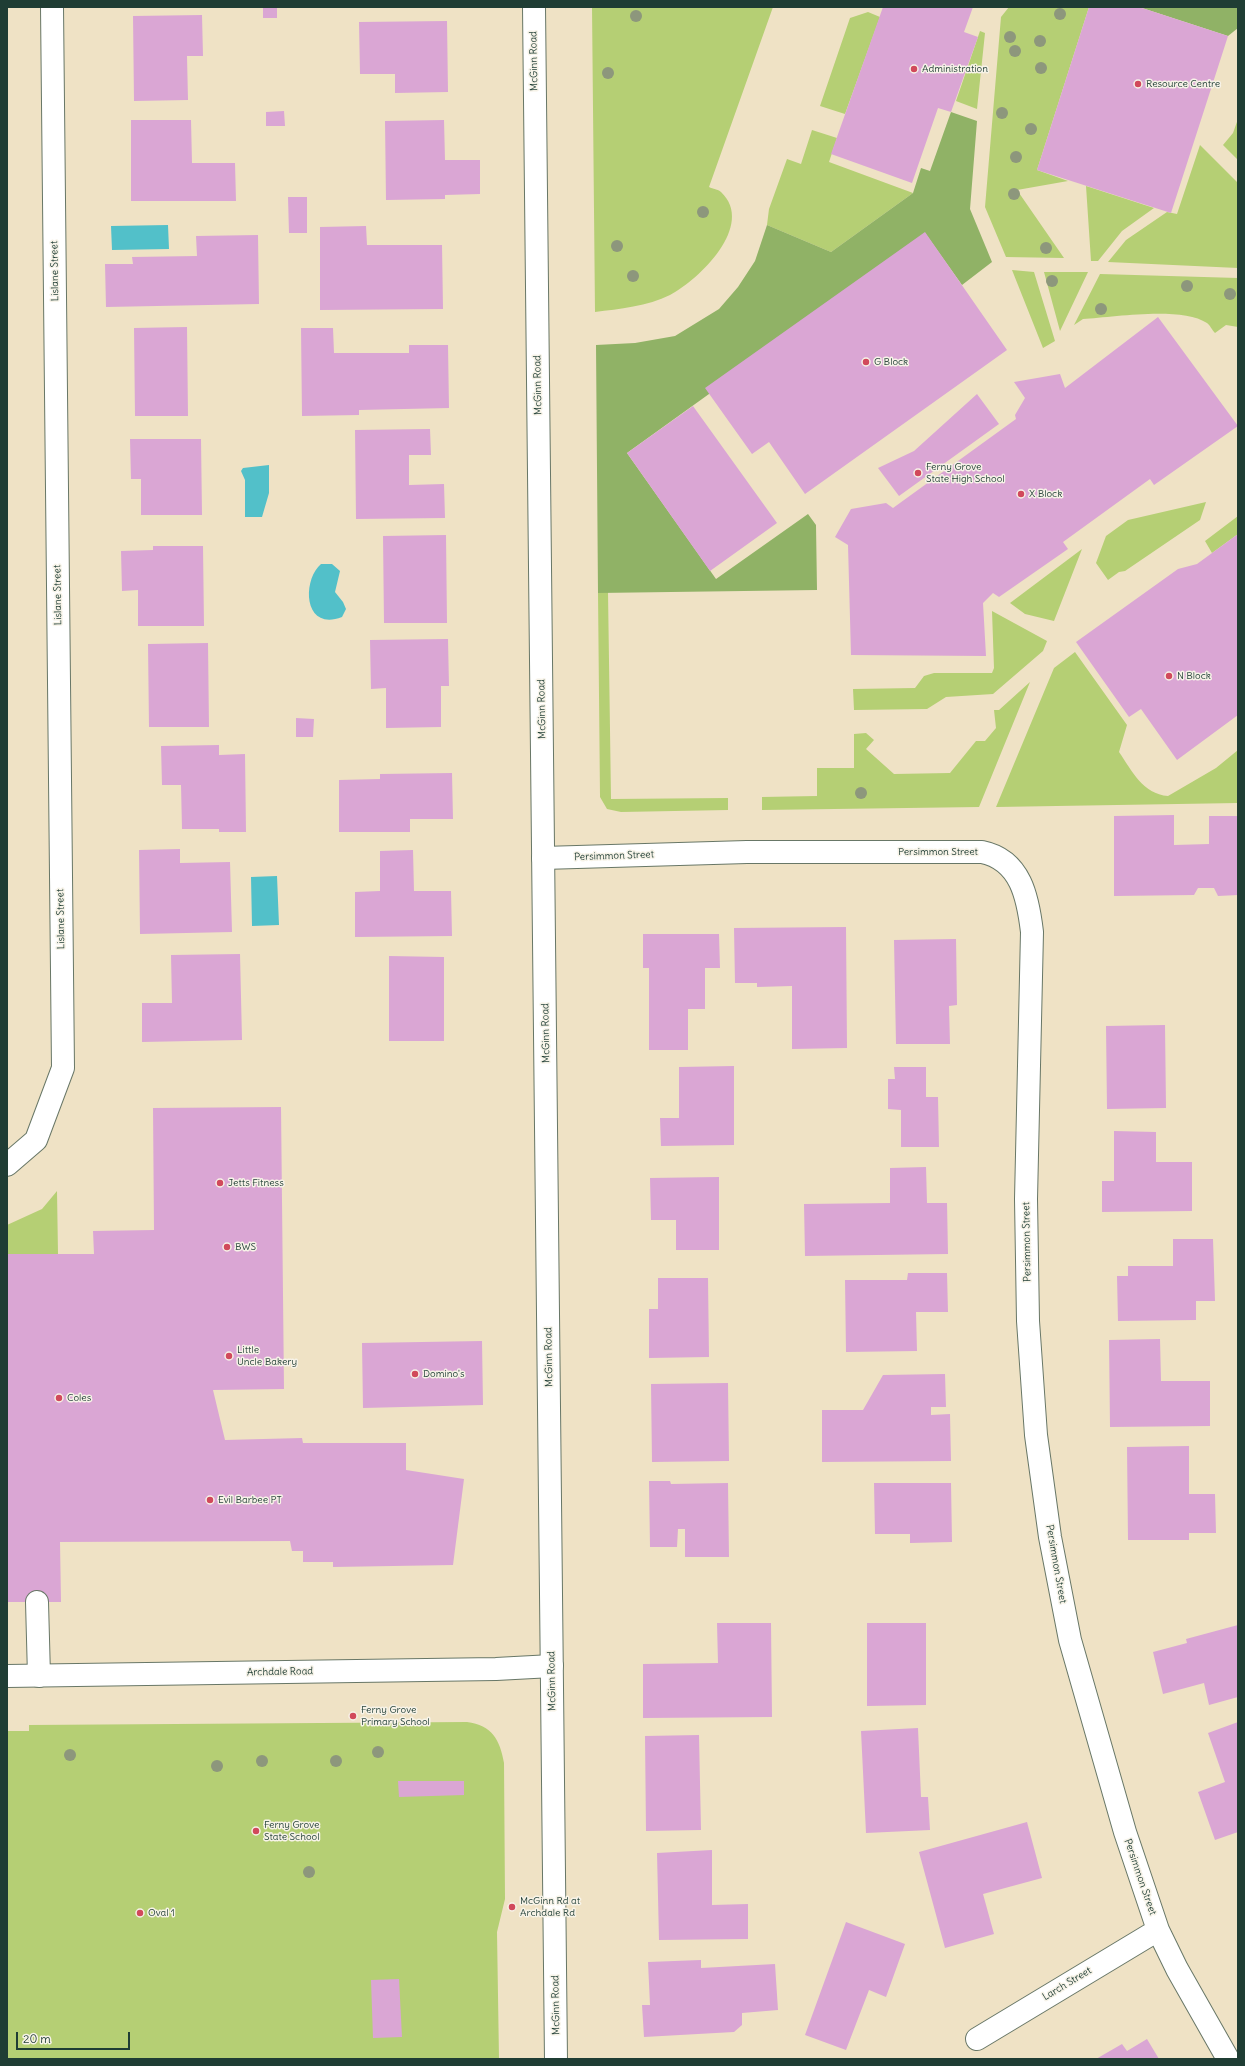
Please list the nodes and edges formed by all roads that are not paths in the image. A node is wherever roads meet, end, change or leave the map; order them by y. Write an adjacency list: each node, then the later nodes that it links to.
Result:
1 (52, 7): 4 (street, Lislane Street)
2 (534, 7): 3 (street, McGinn Road)
3 (543, 858): 6 (street, McGinn Road); 9 (street, Persimmon Street)
4 (7, 1165)
5 (37, 1602): 8 (street)
6 (552, 1666): 8 (street, Archdale Road); 11 (street, McGinn Road)
7 (7, 1676): 8 (street, Archdale Road)
8 (39, 1676)
9 (1158, 1930): 10 (street, Larch Street); 12 (street, Persimmon Street)
10 (977, 2039)
11 (556, 2059)
12 (1228, 2059)

